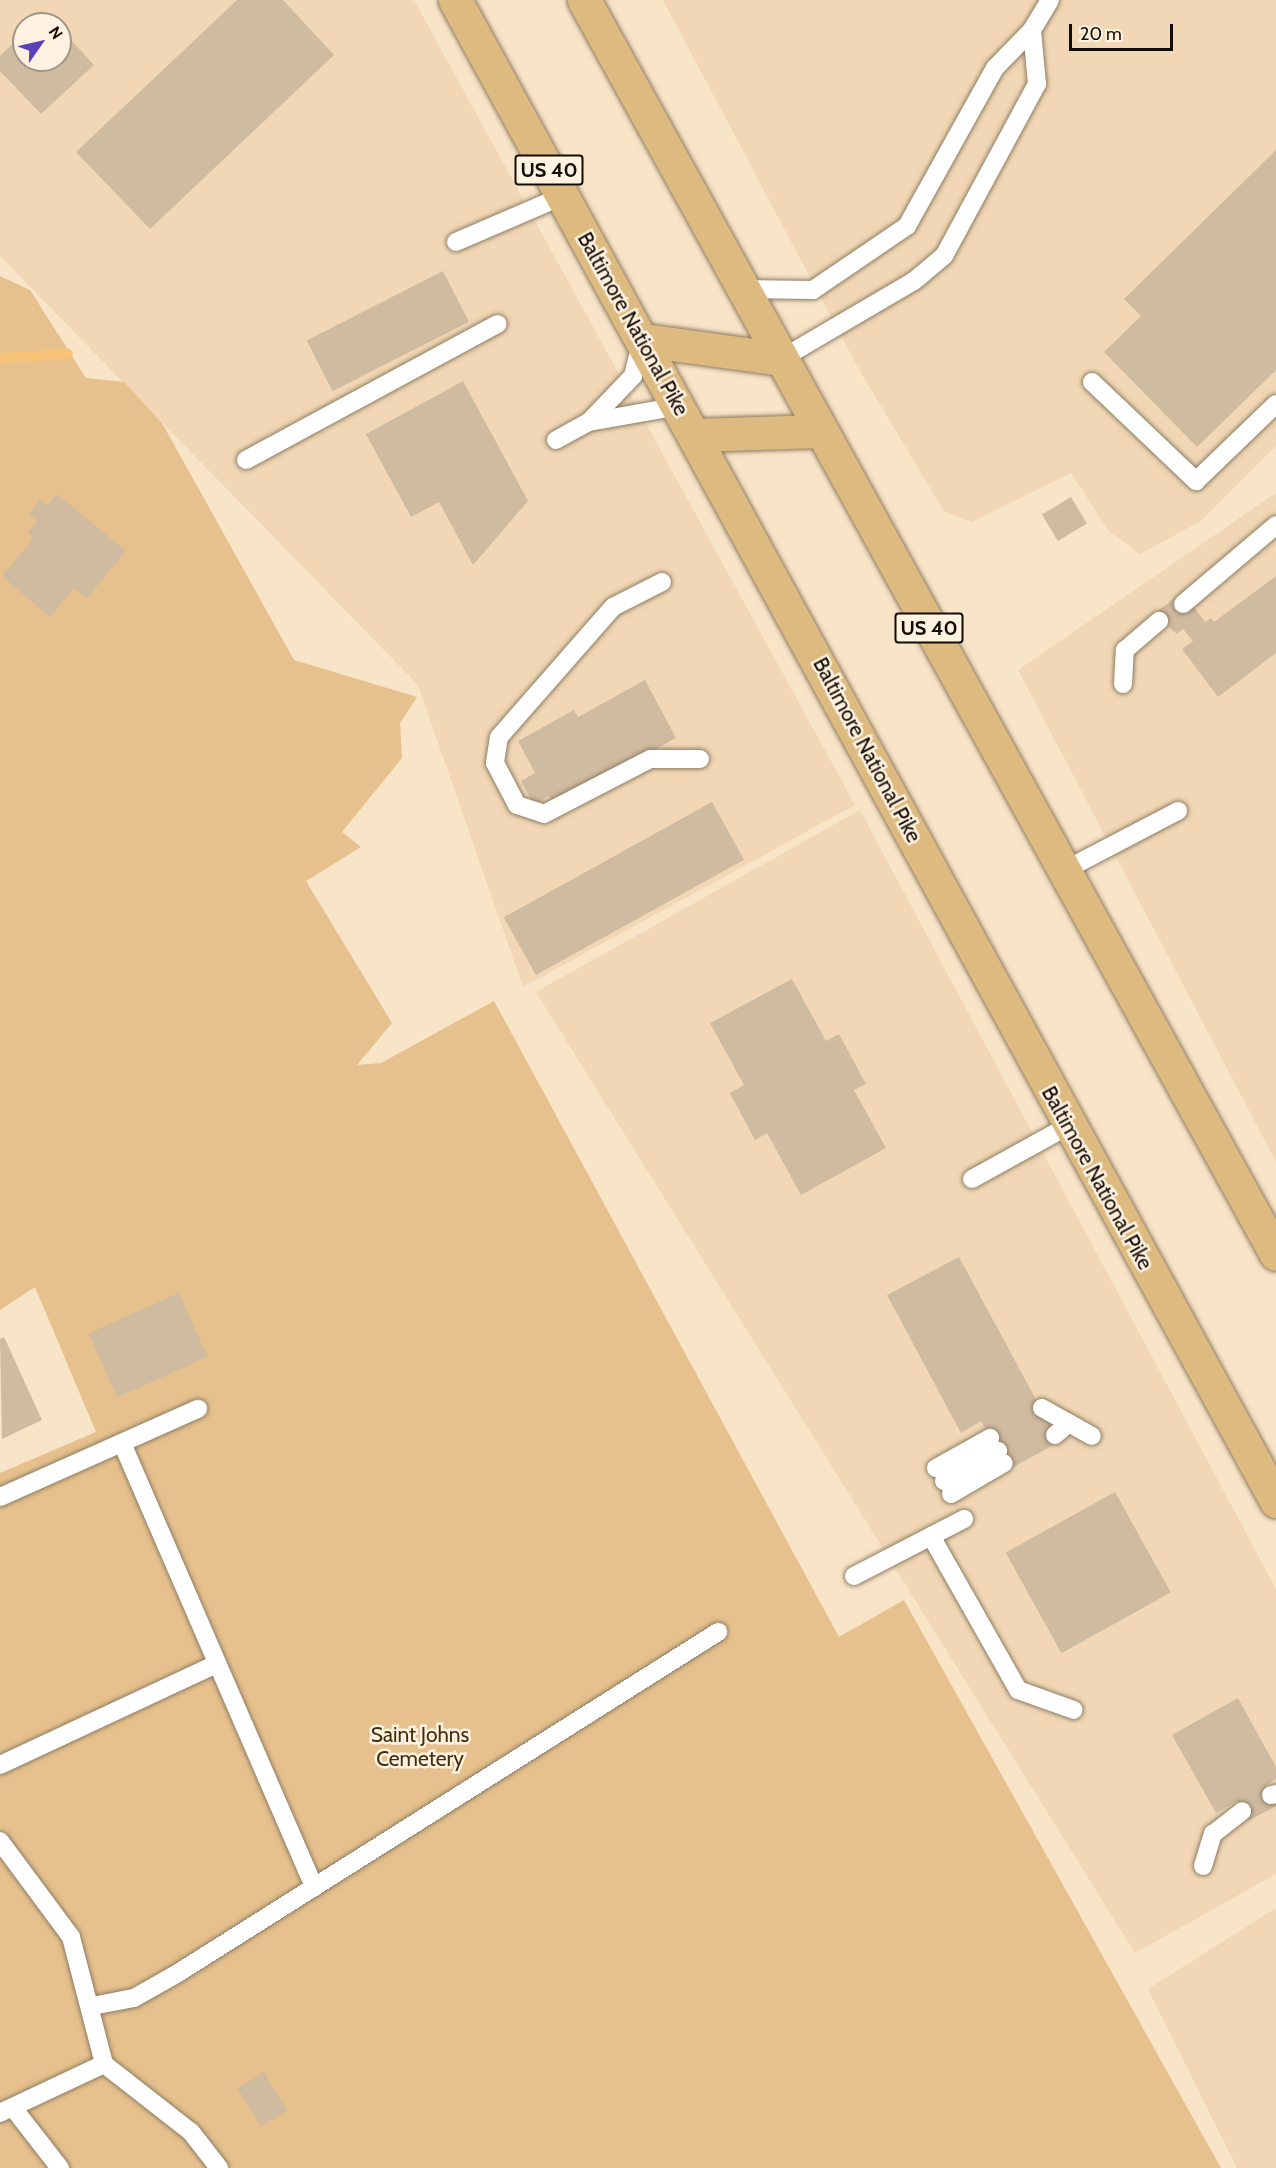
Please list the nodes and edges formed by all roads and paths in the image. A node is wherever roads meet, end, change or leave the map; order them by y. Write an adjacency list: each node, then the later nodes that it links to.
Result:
1 (455, 0): 5 (main road, Baltimore National Pike / US 40)
2 (584, 0): 7 (main road, US 40)
3 (1050, 0): 4 (lane)
4 (1032, 30): 7 (lane); 10 (lane)
5 (563, 196): 6 (lane); 9 (main road, Baltimore National Pike / US 40)
6 (456, 242)
7 (742, 289): 10 (main road, US 40)
8 (498, 324): 18 (lane)
9 (642, 339): 10 (main road); 13 (main road, Baltimore National Pike / US 40); 14 (lane)
10 (781, 359): 15 (main road, US 40)
11 (1092, 382): 12 (lane)
12 (1276, 404)
13 (679, 406): 14 (lane); 16 (main road, Baltimore National Pike / US 40)
14 (589, 422): 17 (lane)
15 (819, 431): 16 (main road); 26 (main road, US 40)
16 (695, 435): 27 (main road, Baltimore National Pike / US 40)
17 (556, 440)
18 (246, 460)
19 (1276, 525): 21 (lane)
20 (662, 582): 24 (lane)
21 (1183, 604)
22 (1159, 621): 23 (lane)
23 (1123, 684)
24 (700, 759)
25 (1178, 811): 26 (lane)
26 (1063, 871): 29 (main road, US 40)
27 (1068, 1126): 28 (lane); 36 (main road, Baltimore National Pike / US 40)
28 (972, 1179)
29 (1274, 1245)
30 (198, 1409): 33 (lane)
31 (1069, 1423): 31 (lane); 32 (lane)
32 (1092, 1436)
33 (122, 1443): 35 (lane); 41 (lane)
34 (997, 1451): 34 (lane)
35 (0, 1497)
36 (1276, 1501)
37 (964, 1519): 38 (lane)
38 (931, 1536): 39 (lane); 42 (lane)
39 (854, 1576)
40 (718, 1632): 47 (lane)
41 (217, 1664): 43 (lane); 47 (lane)
42 (1074, 1710)
43 (0, 1765)
44 (1242, 1811): 46 (lane)
45 (0, 1841): 48 (lane)
46 (1203, 1866)
47 (314, 1887): 48 (lane)
48 (92, 2006): 49 (lane)
49 (104, 2064): 50 (lane); 52 (lane)
50 (7, 2111): 51 (lane)
51 (60, 2168)
52 (219, 2168)

